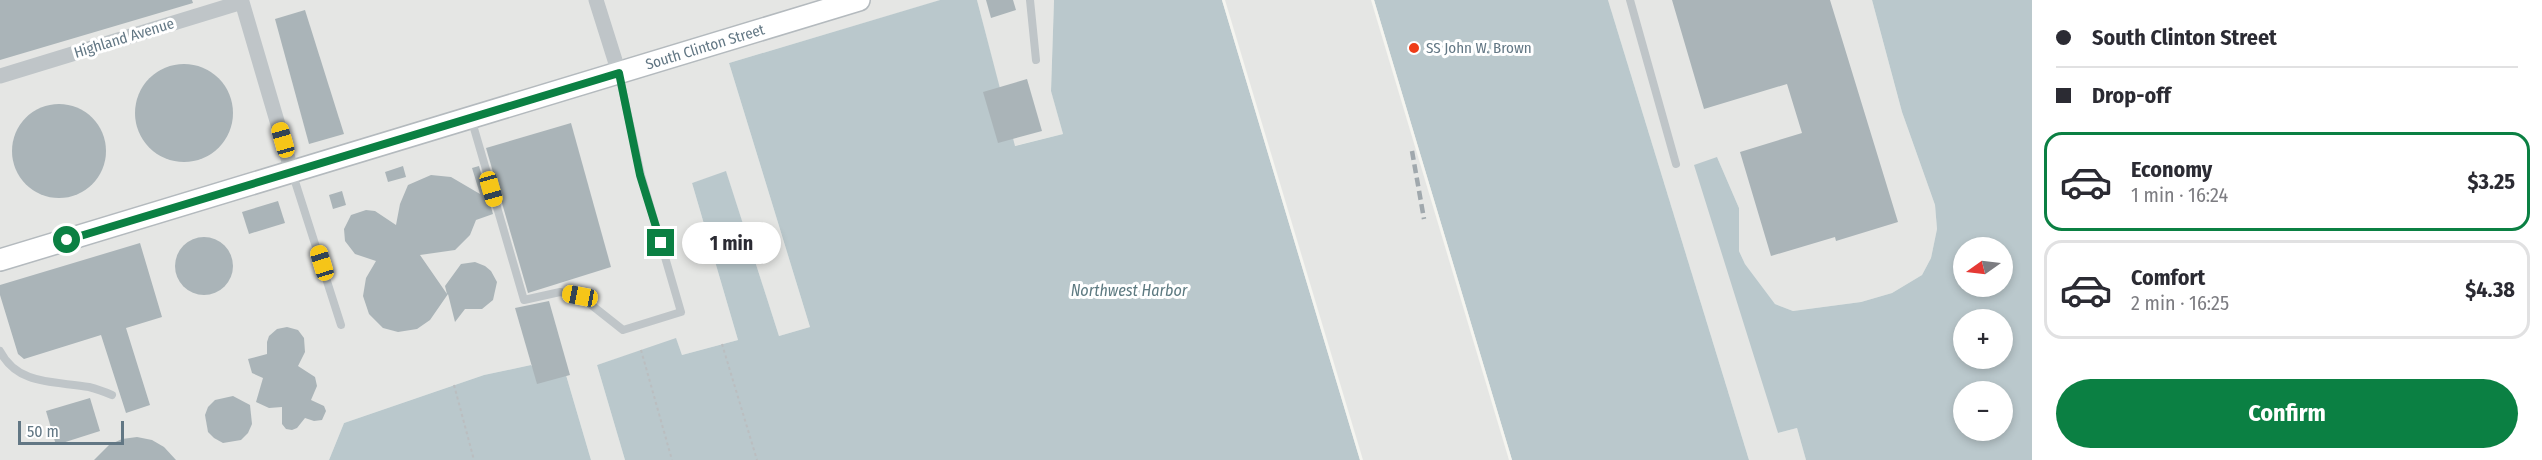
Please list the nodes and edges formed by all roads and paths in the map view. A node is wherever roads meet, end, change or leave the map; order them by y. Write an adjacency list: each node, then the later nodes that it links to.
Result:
1 (596, 0): 7 (street)
2 (1030, 0): 6 (lane)
3 (1630, 0): 10 (lane)
4 (244, 1): 8 (street, Highland Avenue); 11 (street)
5 (851, 1): 7 (main road, South Clinton Street)
6 (1036, 60)
7 (619, 73): 9 (main road, South Clinton Street); 9 (lane)
8 (0, 76)
9 (471, 117): 11 (main road, South Clinton Street)
10 (1676, 164)
11 (292, 172): 12 (main road, South Clinton Street); 13 (lane)
12 (0, 260)
13 (341, 325)
14 (722, 344): 21 (path)
15 (641, 350): 20 (path)
16 (0, 351): 18 (lane)
17 (454, 385): 19 (path)
18 (112, 395)
19 (474, 460)
20 (672, 460)
21 (757, 460)

